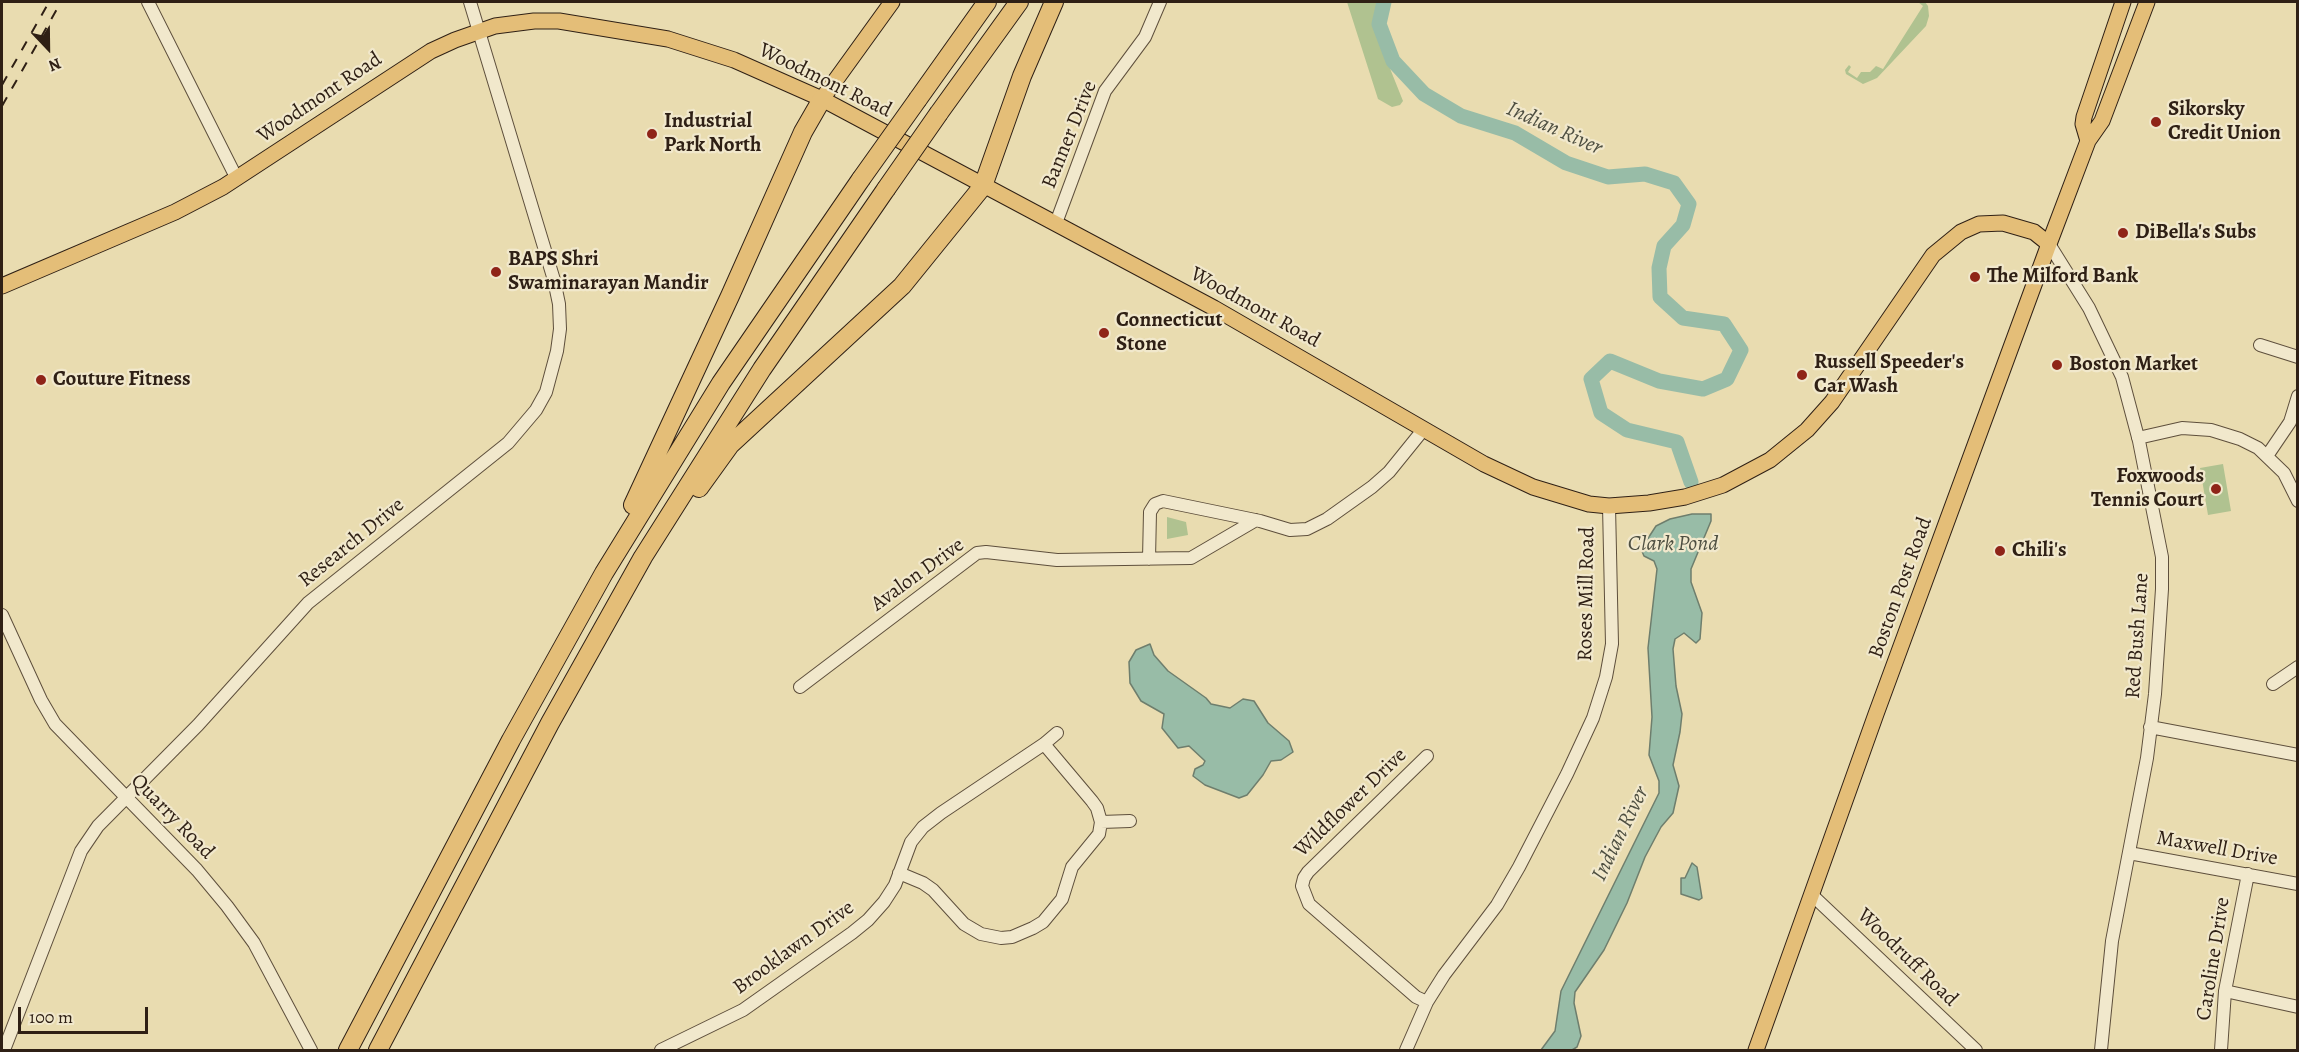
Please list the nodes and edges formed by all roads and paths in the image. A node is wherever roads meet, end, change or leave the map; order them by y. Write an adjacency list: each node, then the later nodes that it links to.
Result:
1 (148, 2): 15 (street)
2 (470, 2): 10 (street, Research Drive)
3 (892, 2): 13 (main road)
4 (987, 2): 31 (highway, bridge)
5 (1019, 2): 33 (highway, bridge)
6 (1054, 2): 16 (highway)
7 (1160, 2): 17 (street, Banner Drive)
8 (2123, 2): 11 (main road, Boston Post Road)
9 (2147, 2): 12 (main road, Boston Post Road)
10 (478, 32): 13 (main road, Woodmont Road); 15 (main road, Woodmont Road); 42 (street, Research Drive)
11 (2107, 46): 12 (main road); 14 (main road, Boston Post Road)
12 (2127, 53): 14 (main road, Boston Post Road)
13 (822, 99): 16 (main road, Woodmont Road); 31 (highway)
14 (2088, 141): 18 (main road, Boston Post Road)
15 (237, 179): 19 (main road, Woodmont Road)
16 (983, 186): 17 (main road, Woodmont Road); 33 (highway)
17 (1056, 223): 24 (main road, Woodmont Road)
18 (2049, 244): 25 (street, Red Bush Lane); 28 (main road, Roses Mill Road); 49 (main road, Boston Post Road)
19 (2, 286)
20 (2260, 345): 21 (street)
21 (2298, 357)
22 (2298, 396): 23 (street)
23 (2294, 423): 26 (street)
24 (1423, 430): 28 (main road, Woodmont Road); 29 (street)
25 (2138, 438): 26 (street); 37 (street, Red Bush Lane)
26 (2267, 456): 27 (street)
27 (2298, 501)
28 (1609, 506): 51 (street, Roses Mill Road)
29 (1256, 520): 30 (street, Avalon Drive); 30 (street)
30 (1149, 559): 36 (street, Avalon Drive)
31 (588, 601): 55 (highway)
32 (2, 615): 42 (street, Quarry Road)
33 (580, 667): 56 (highway)
34 (2298, 667): 35 (street)
35 (2273, 684)
36 (801, 687)
37 (2151, 727): 40 (street); 45 (street, Red Bush Lane)
38 (1057, 733): 39 (street, Brooklawn Drive)
39 (1044, 744): 44 (street); 46 (street, Brooklawn Drive)
40 (2298, 755)
41 (1427, 756): 51 (street, Wildflower Drive)
42 (127, 797): 53 (street, Research Drive); 54 (street, Quarry Road)
43 (1130, 821): 44 (street)
44 (1101, 822): 46 (street)
45 (2129, 853): 47 (street, Maxwell Drive); 61 (street, Red Bush Lane)
46 (899, 873): 57 (street, Brooklawn Drive)
47 (2248, 874): 48 (street, Maxwell Drive); 50 (street, Caroline Drive)
48 (2298, 884)
49 (1812, 895): 59 (main road, Boston Post Road); 60 (street, Woodruff Road)
50 (2225, 991): 52 (street); 62 (street, Caroline Drive)
51 (1427, 1002): 58 (street, Roses Mill Road)
52 (2298, 1007)
53 (4, 1050)
54 (311, 1050)
55 (348, 1050)
56 (378, 1050)
57 (661, 1050)
58 (1406, 1050)
59 (1756, 1050)
60 (1976, 1050)
61 (2101, 1050)
62 (2221, 1050)

